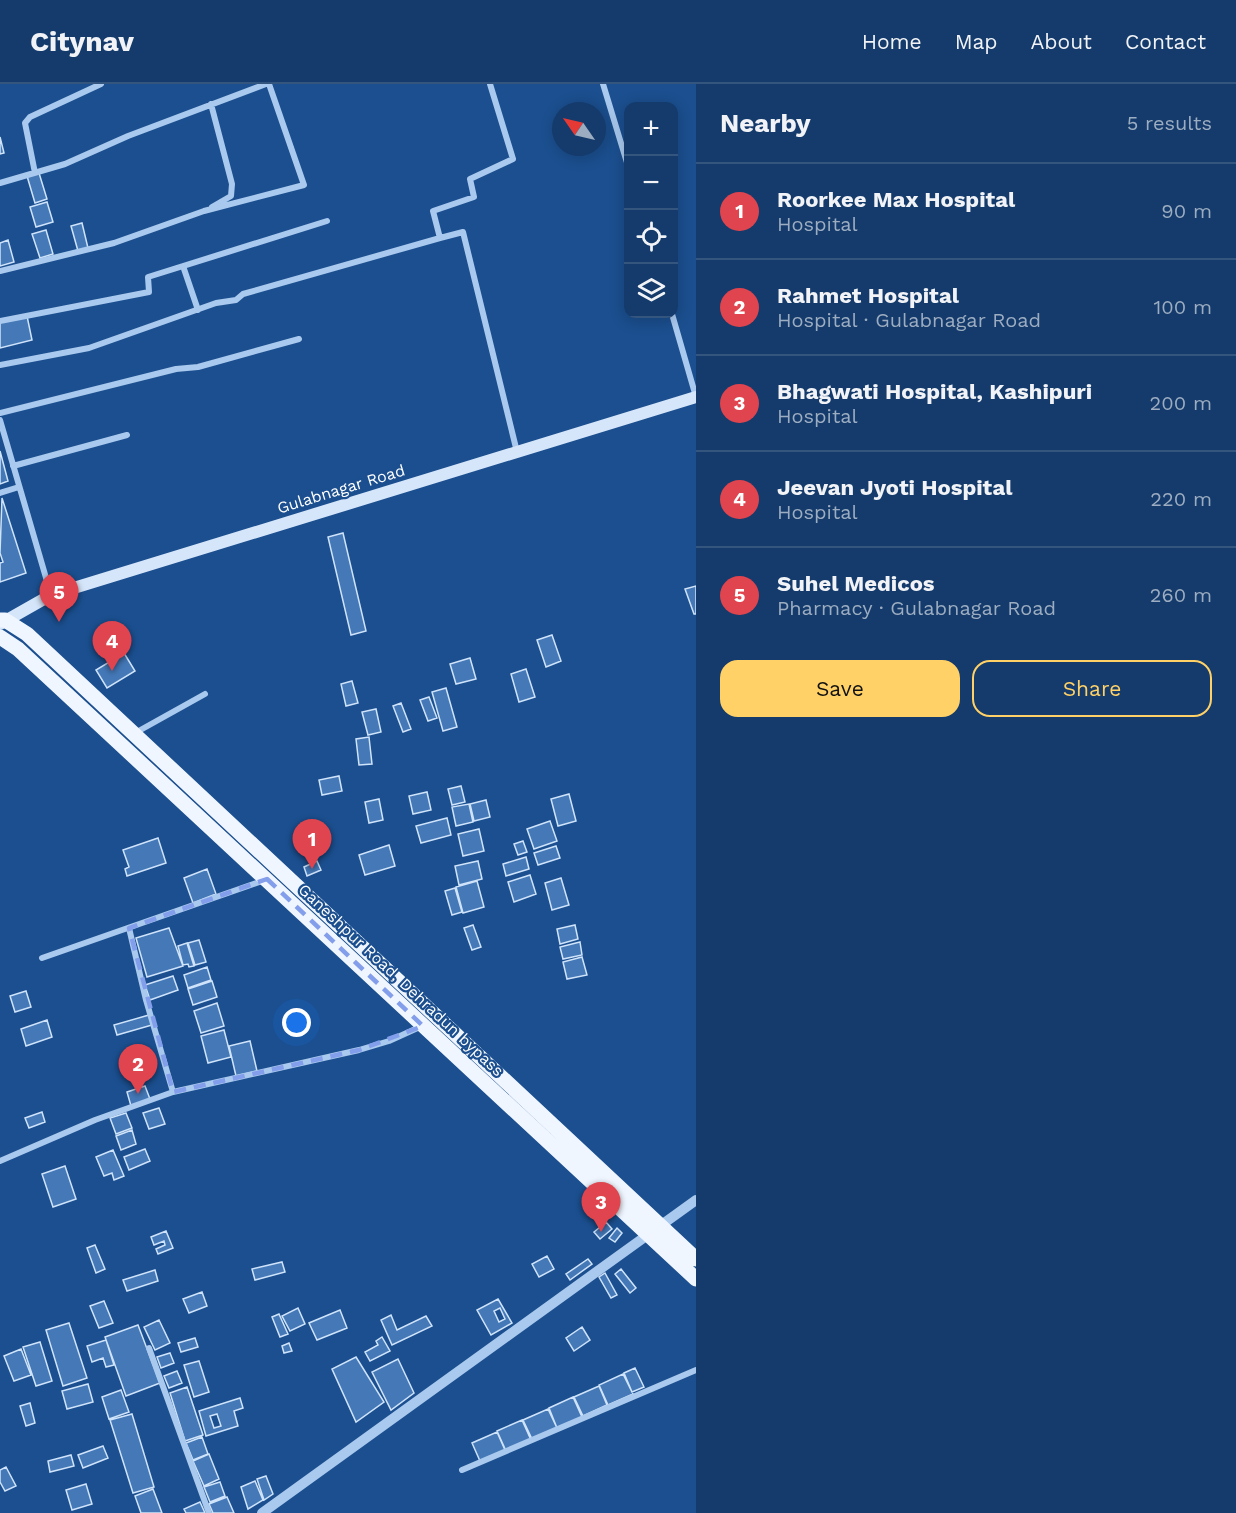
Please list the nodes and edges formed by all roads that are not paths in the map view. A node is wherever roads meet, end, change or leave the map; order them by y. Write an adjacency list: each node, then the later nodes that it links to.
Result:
1 (101, 84): 7 (street)
2 (267, 84): 5 (street); 9 (street)
3 (490, 84): 11 (street)
4 (603, 84): 6 (street)
5 (211, 104): 7 (street); 9 (street)
6 (625, 156)
7 (35, 173): 8 (street)
8 (0, 183)
9 (204, 212): 13 (street)
10 (327, 221): 12 (street)
11 (440, 238): 14 (street); 23 (street)
12 (183, 266): 14 (street); 16 (street)
13 (0, 271)
14 (198, 310): 18 (street)
15 (673, 318): 19 (street)
16 (0, 321)
17 (300, 339): 20 (street)
18 (0, 365)
19 (696, 397): 23 (main road, Gulabnagar Road)
20 (0, 413)
21 (0, 420): 24 (street)
22 (127, 435): 24 (street)
23 (517, 452): 27 (main road, Gulabnagar Road)
24 (13, 466): 25 (street)
25 (19, 487): 26 (street); 27 (street)
26 (0, 492)
27 (51, 595): 28 (main road, Gulabnagar Road)
28 (2, 621): 31 (main road)
29 (0, 637): 32 (main road, Ganeshpur Road, Dehradun bypass)
30 (205, 694): 31 (street)
31 (134, 733): 39 (main road)
32 (267, 879): 33 (street); 35 (main road, Ganeshpur Road, Dehradun bypass)
33 (129, 928): 34 (street); 36 (street)
34 (42, 958)
35 (423, 1026): 36 (street); 40 (main road, Ganeshpur Road, Dehradun bypass)
36 (173, 1092): 37 (street)
37 (0, 1161)
38 (696, 1200): 39 (street)
39 (661, 1226): 40 (street); 41 (main road)
40 (648, 1236): 42 (main road, Ganeshpur Road, Dehradun bypass); 47 (street)
41 (696, 1259)
42 (696, 1279)
43 (149, 1348): 46 (street)
44 (696, 1370): 45 (street)
45 (462, 1470)
46 (209, 1513)
47 (262, 1513)

